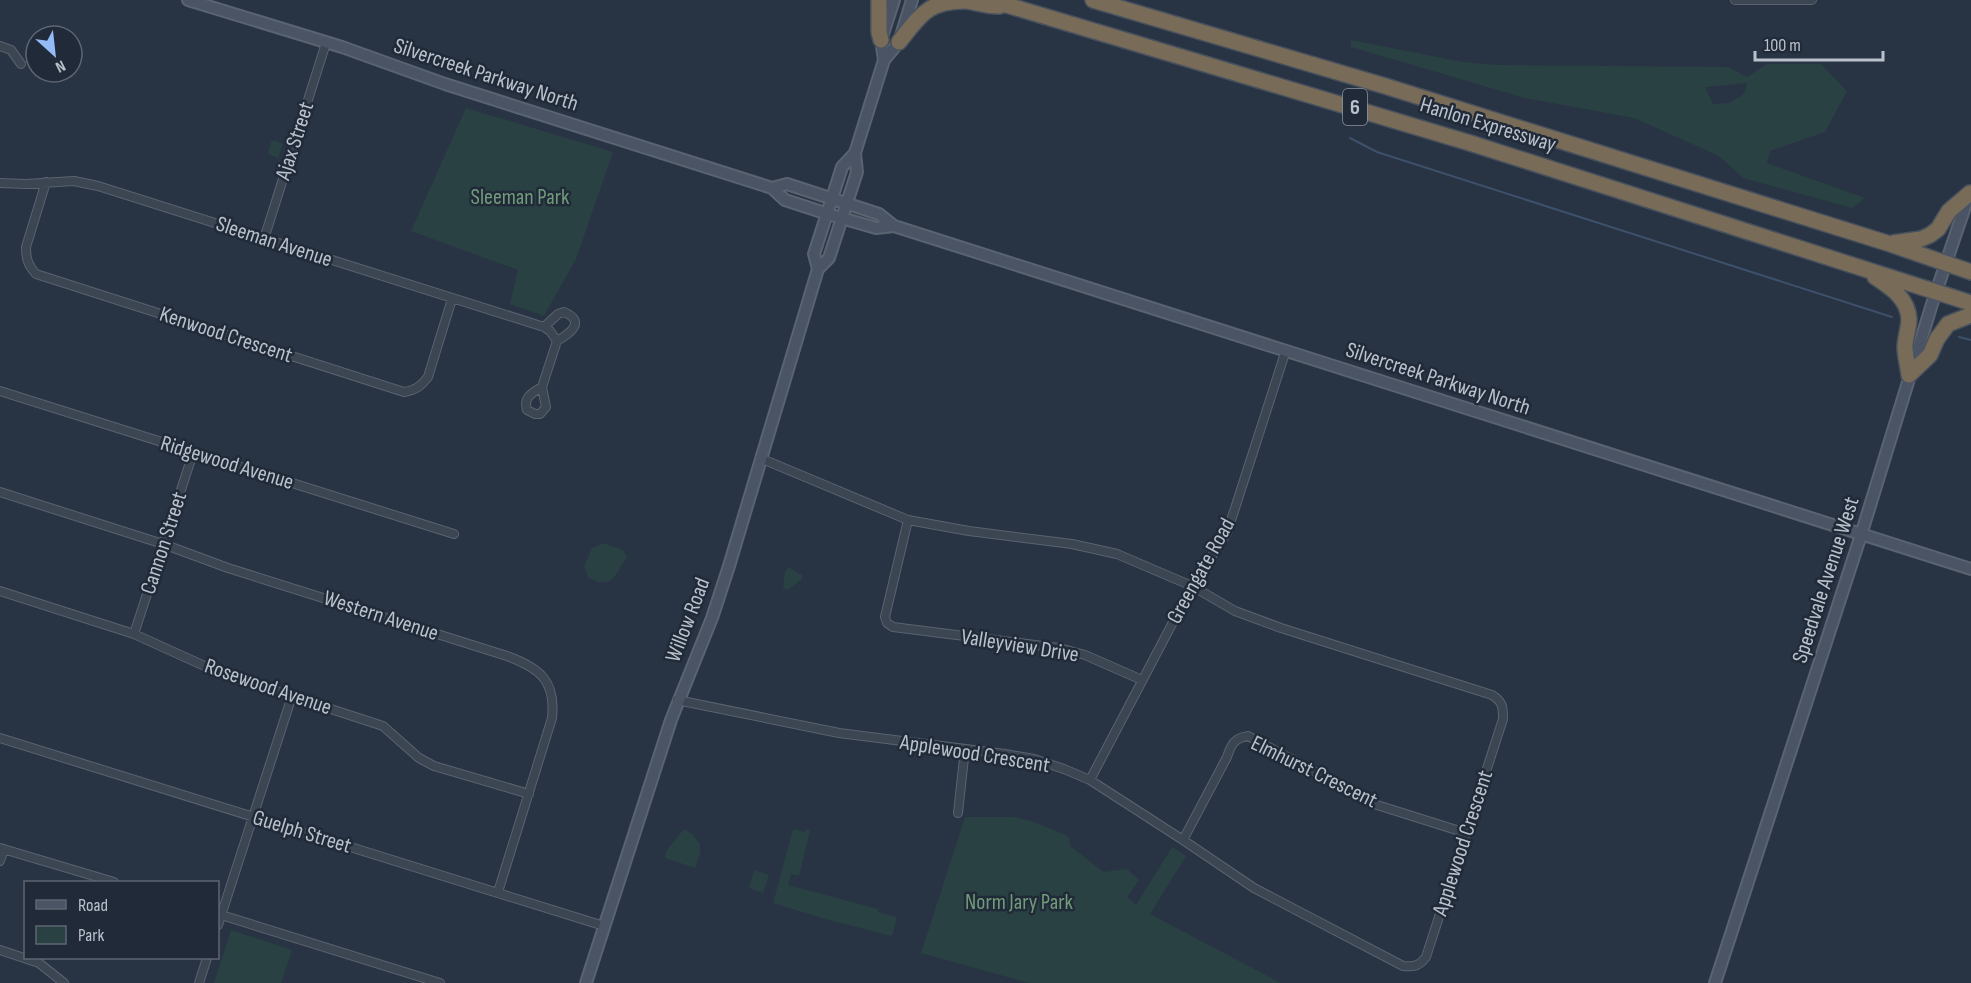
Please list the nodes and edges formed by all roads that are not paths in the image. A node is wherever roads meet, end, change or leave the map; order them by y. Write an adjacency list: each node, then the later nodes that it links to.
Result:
1 (188, 0): 12 (main road, Silvercreek Parkway North)
2 (879, 0): 10 (highway)
3 (894, 0): 10 (main road, Willow Road)
4 (912, 0): 11 (main road, Willow Road)
5 (990, 0): 9 (highway, Hanlon Expressway / 6)
6 (1093, 0): 27 (highway, Hanlon Expressway / 6)
7 (1735, 0): 8 (street)
8 (1812, 0)
9 (1008, 5): 11 (highway); 30 (highway, Hanlon Expressway / 6)
10 (881, 40): 14 (main road, Willow Road)
11 (899, 42): 14 (main road, Willow Road)
12 (327, 43): 19 (main road, Silvercreek Parkway North); 26 (street, Ajax Street)
13 (0, 46): 15 (street)
14 (884, 60): 16 (main road, Willow Road)
15 (21, 64)
16 (855, 153): 21 (main road, Willow Road); 22 (main road, Willow Road)
17 (46, 182): 18 (street, Sleeman Avenue); 26 (street, Sleeman Avenue); 33 (street, Kenwood Crescent)
18 (0, 183)
19 (772, 188): 21 (main road, Silvercreek Parkway North); 23 (main road, Silvercreek Parkway North)
20 (1970, 191): 27 (highway); 28 (main road, Speedvale Avenue West)
21 (832, 199): 22 (main road, Silvercreek Parkway North); 23 (main road, Willow Road)
22 (847, 204): 24 (main road, Willow Road); 25 (main road, Silvercreek Parkway North)
23 (828, 214): 24 (main road, Silvercreek Parkway North); 29 (main road, Willow Road)
24 (842, 218): 25 (main road, Silvercreek Parkway North); 29 (main road, Willow Road)
25 (894, 226): 38 (main road, Silvercreek Parkway North)
26 (264, 239): 33 (street, Sleeman Avenue)
27 (1887, 243): 28 (highway, Hanlon Expressway / 6)
28 (1946, 264): 31 (highway, Hanlon Expressway / 6); 32 (main road, Speedvale Avenue West)
29 (818, 269): 43 (main road, Willow Road)
30 (1863, 269): 32 (highway, Hanlon Expressway / 6); 39 (highway)
31 (1971, 272)
32 (1936, 292): 34 (highway, Hanlon Expressway / 6); 39 (main road, Speedvale Avenue West)
33 (452, 299): 36 (street, Sleeman Avenue)
34 (1971, 303)
35 (1971, 315): 39 (highway)
36 (544, 327): 37 (street); 37 (street)
37 (556, 341): 40 (street)
38 (1286, 351): 47 (main road, Silvercreek Parkway North); 50 (street, Greengate Road)
39 (1909, 375): 47 (main road, Speedvale Avenue West)
40 (542, 387)
41 (0, 391): 42 (street, Ridgewood Avenue)
42 (193, 453): 46 (street, Ridgewood Avenue); 48 (street, Cannon Street)
43 (760, 458): 45 (street, Applewood Crescent); 55 (main road, Willow Road)
44 (0, 492): 48 (street, Western Avenue)
45 (908, 520): 50 (street, Applewood Crescent); 53 (street, Valleyview Drive)
46 (454, 534)
47 (1861, 535): 49 (main road, Silvercreek Parkway North); 78 (main road, Speedvale Avenue West)
48 (164, 544): 52 (street, Cannon Street); 59 (street, Western Avenue)
49 (1971, 569)
50 (1192, 586): 53 (street, Greengate Road); 62 (street, Applewood Crescent)
51 (0, 591): 52 (street, Rosewood Avenue)
52 (134, 634): 54 (street, Rosewood Avenue)
53 (1142, 680): 58 (street, Greengate Road)
54 (292, 696): 59 (street, Rosewood Avenue); 61 (street)
55 (678, 700): 57 (street, Applewood Crescent); 69 (main road, Willow Road)
56 (0, 738): 61 (street, Guelph Street)
57 (965, 749): 58 (street, Applewood Crescent); 60 (street)
58 (1090, 780): 63 (street, Applewood Crescent)
59 (529, 794): 67 (street, Western Avenue)
60 (958, 813)
61 (252, 817): 67 (street, Guelph Street); 68 (street)
62 (1466, 833): 63 (street, Elmhurst Crescent); 63 (street, Applewood Crescent)
63 (1183, 840)
64 (2, 848): 65 (street); 66 (street)
65 (0, 861)
66 (111, 881)
67 (498, 892): 69 (street, Guelph Street)
68 (219, 915): 76 (street)
69 (604, 926): 77 (main road, Willow Road)
70 (0, 950): 71 (street)
71 (24, 958)
72 (27, 959): 74 (street)
73 (206, 959): 75 (street)
74 (64, 983)
75 (199, 983)
76 (440, 983)
77 (586, 983)
78 (1715, 983)

